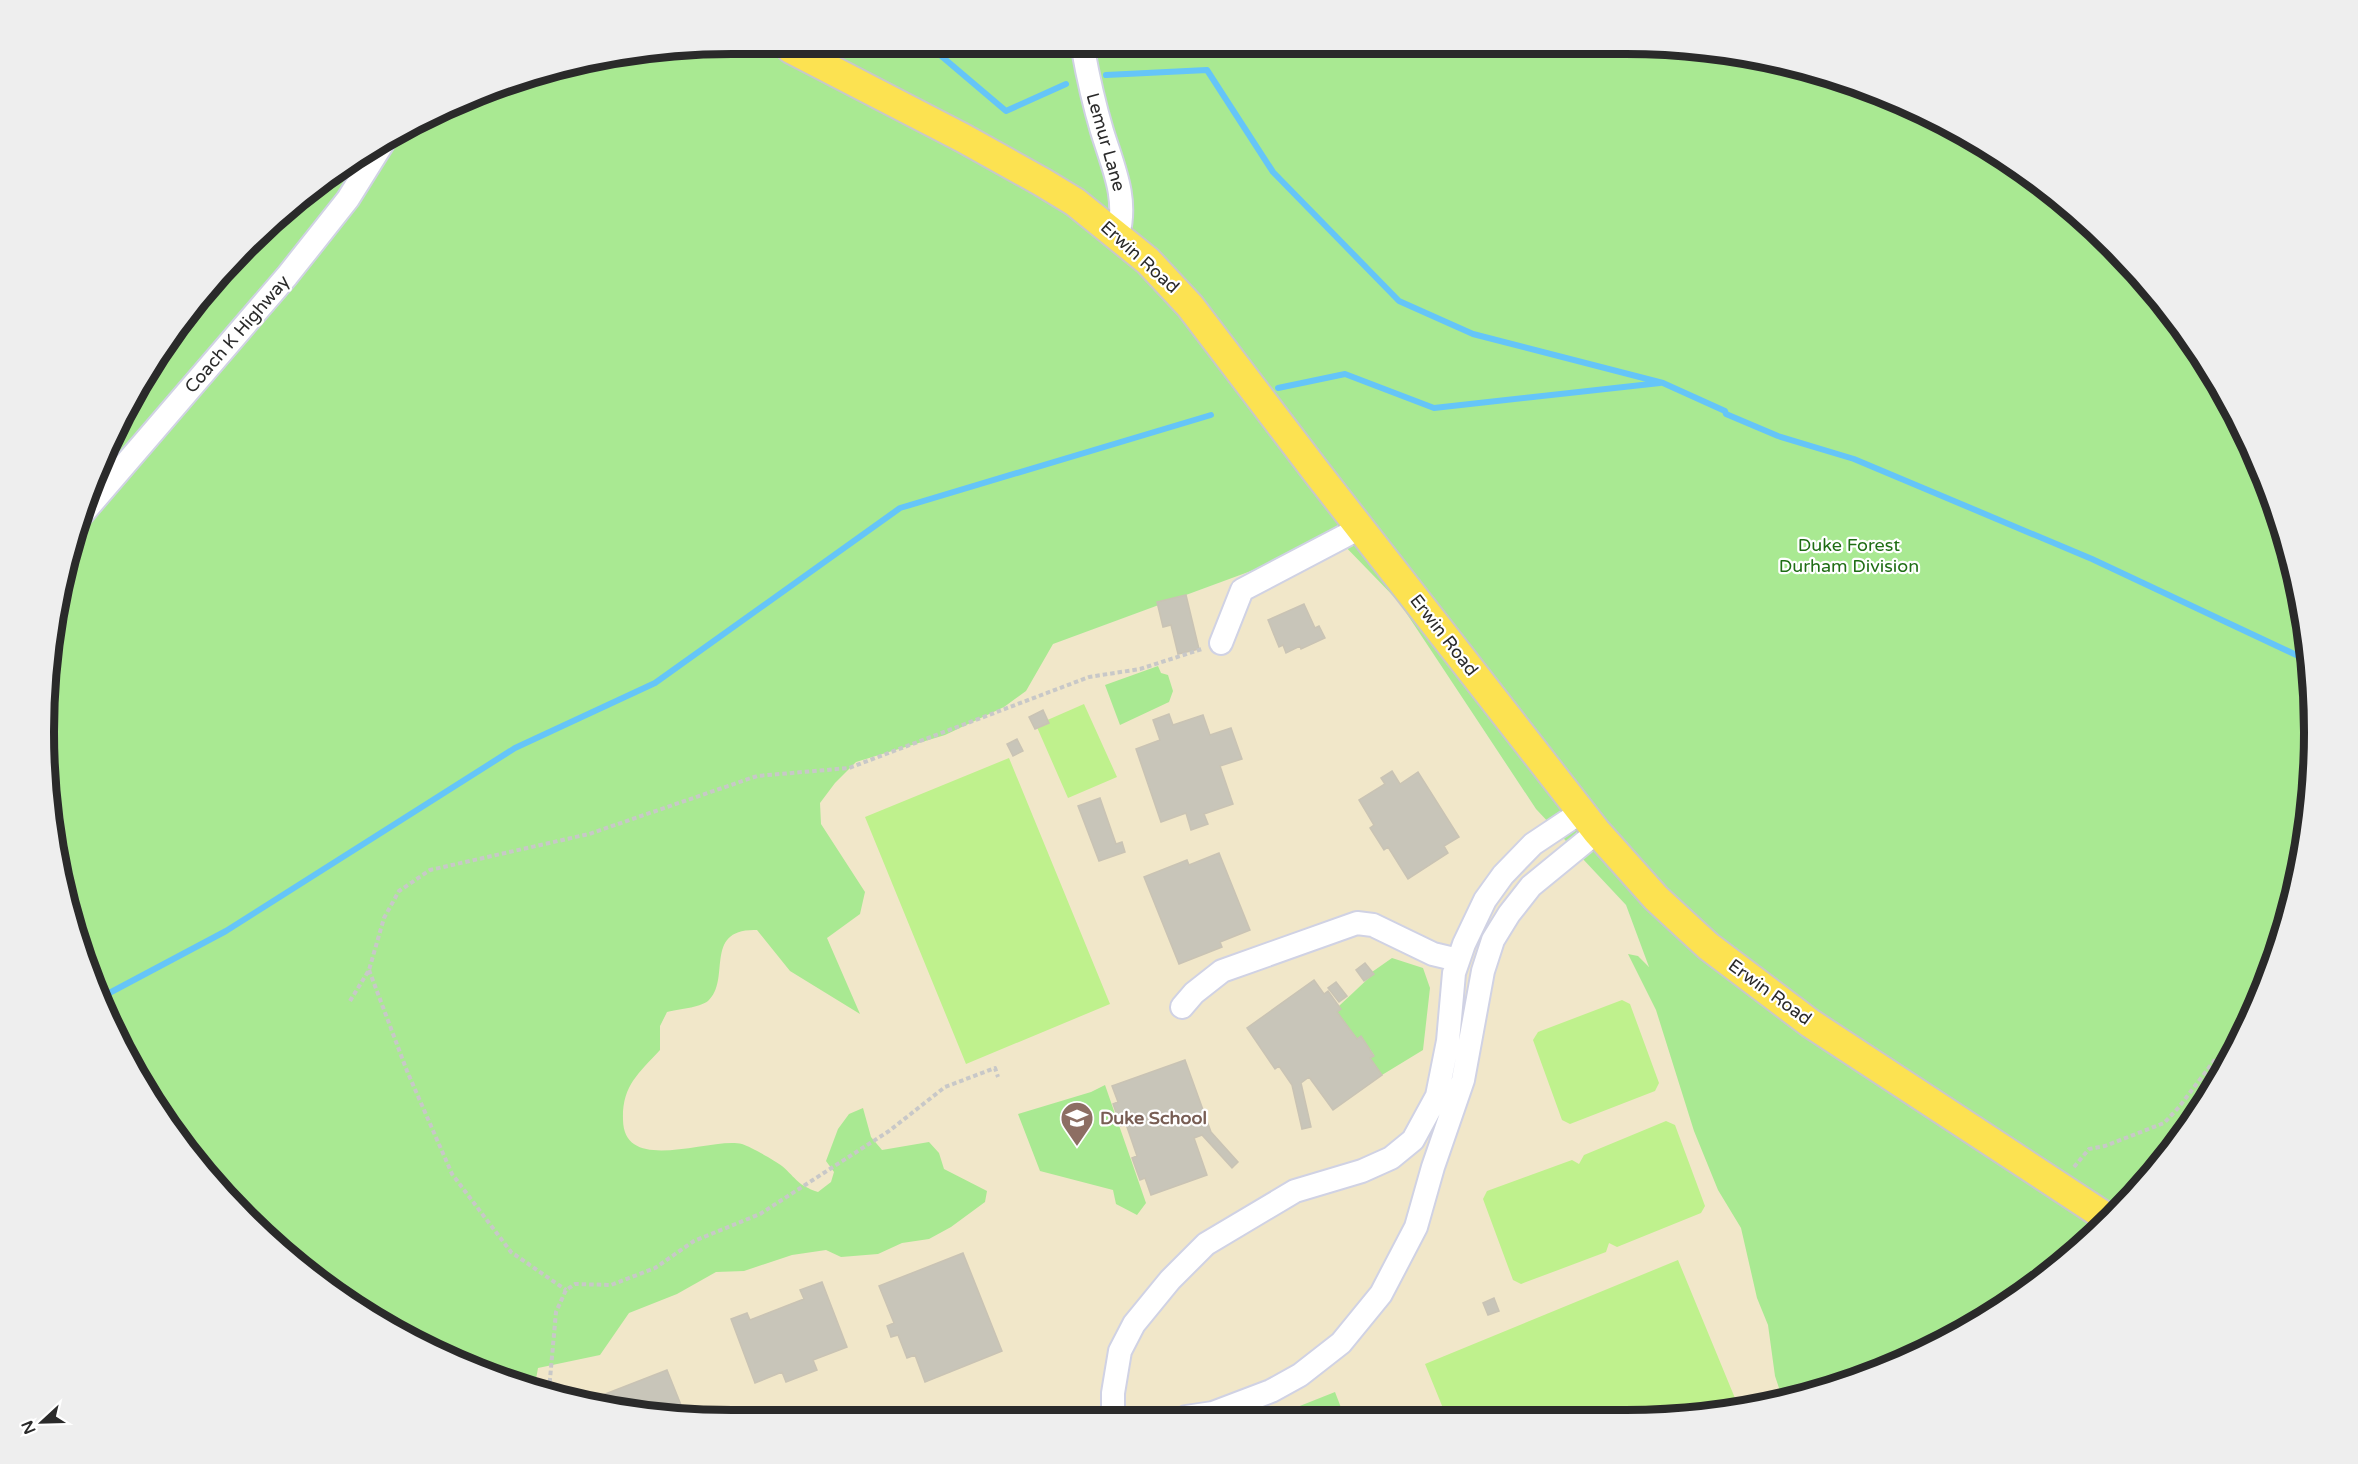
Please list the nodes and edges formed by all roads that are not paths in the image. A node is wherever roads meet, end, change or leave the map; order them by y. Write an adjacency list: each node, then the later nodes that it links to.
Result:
1 (799, 54): 4 (main road, Erwin Road)
2 (1084, 54): 4 (street, Lemur Lane)
3 (375, 156): 5 (street, Coach K Highway)
4 (1118, 235): 6 (main road, Erwin Road)
5 (96, 498)
6 (1360, 528): 7 (street); 8 (main road, Erwin Road)
7 (1221, 643)
8 (1589, 822): 9 (street); 12 (street); 13 (main road, Erwin Road)
9 (1458, 960): 10 (street); 11 (street)
10 (1182, 1007)
11 (1437, 1096): 12 (street); 14 (street)
12 (1433, 1167): 15 (street)
13 (2102, 1214)
14 (1113, 1410)
15 (1222, 1410)

